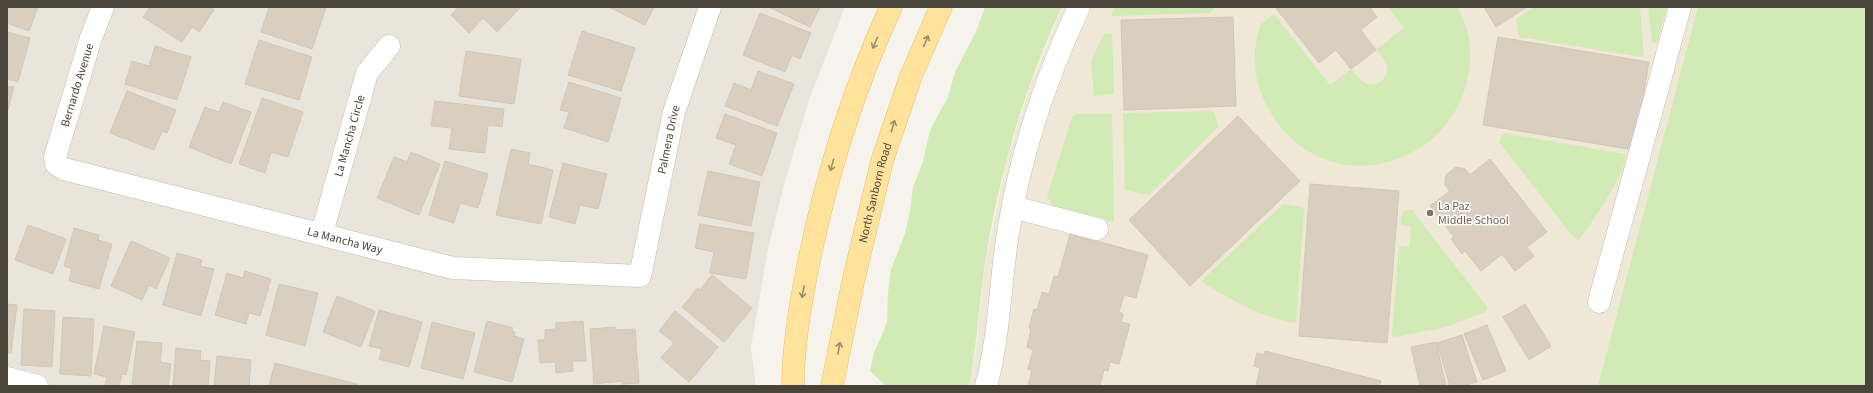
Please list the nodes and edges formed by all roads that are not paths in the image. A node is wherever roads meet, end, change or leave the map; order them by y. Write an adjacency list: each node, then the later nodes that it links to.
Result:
1 (103, 7): 8 (street, Bernardo Avenue)
2 (710, 7): 12 (street, Palmera Drive)
3 (891, 7): 16 (main road, one-way to 16)
4 (941, 7): 17 (main road, North Sanborn Road, one-way to 4)
5 (1079, 7): 9 (street)
6 (1680, 7): 13 (street)
7 (389, 46): 11 (street, La Mancha Circle)
8 (56, 164): 11 (street, La Mancha Way)
9 (1013, 207): 10 (street); 18 (street)
10 (1097, 229)
11 (322, 233): 12 (street, La Mancha Way)
12 (640, 276)
13 (1599, 302)
14 (7, 378): 15 (street)
15 (37, 386)
16 (793, 386)
17 (832, 386)
18 (986, 386)

